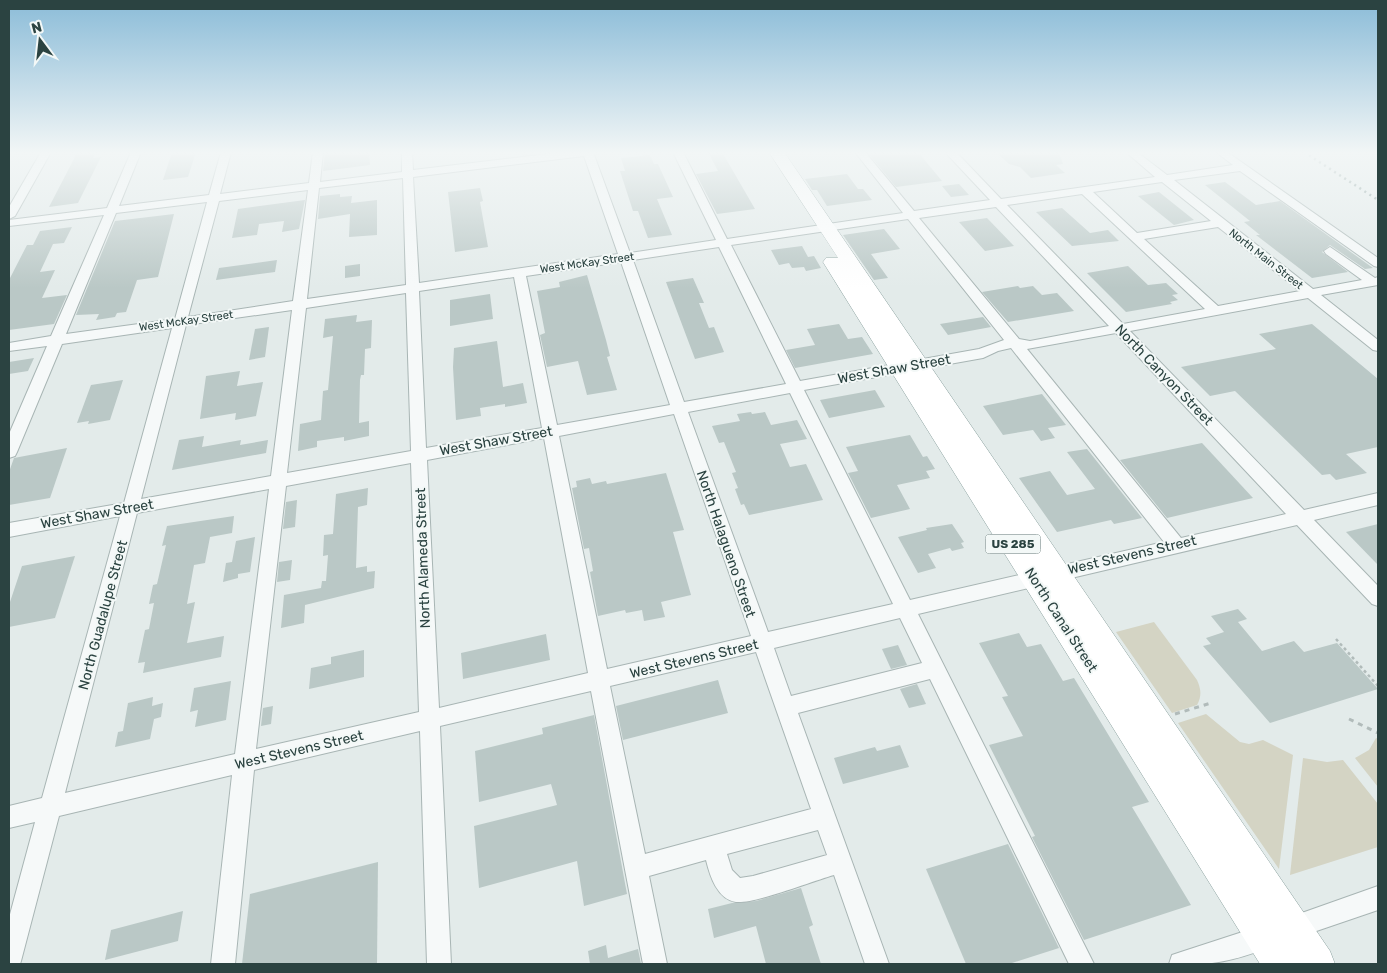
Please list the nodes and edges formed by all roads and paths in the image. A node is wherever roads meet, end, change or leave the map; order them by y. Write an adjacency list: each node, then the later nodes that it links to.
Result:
1 (20, 197): 20 (street)
2 (117, 197): 18 (street)
3 (211, 197): 18 (street)
4 (214, 197): 35 (street, North Guadalupe Street)
5 (312, 197): 33 (street)
6 (409, 197): 31 (street, North Alameda Street)
7 (604, 197): 27 (street, North Halagueno Street)
8 (699, 197): 25 (street)
9 (796, 197): 23 (highway, North Canal Street / US 285)
10 (802, 197): 23 (highway, North Canal Street / US 285)
11 (897, 197): 19 (street)
12 (994, 197): 17 (street, North Canyon Street)
13 (1032, 197): 17 (street, West McKay Street)
14 (1092, 197): 24 (street)
15 (1189, 197): 22 (street, North Main Street)
16 (1286, 197): 28 (street)
17 (999, 202): 19 (street, West McKay Street); 36 (street, North Canyon Street)
18 (112, 210): 21 (street); 37 (street)
19 (911, 215): 23 (street, West McKay Street); 38 (street)
20 (9, 216)
21 (9, 222)
22 (1220, 223): 24 (street); 32 (street, North Main Street)
23 (819, 228): 25 (street, West McKay Street); 41 (highway, North Canal Street / US 285)
24 (1133, 237): 34 (street)
25 (721, 243): 27 (street, West McKay Street); 42 (street)
26 (1330, 250): 30 (street)
27 (624, 257): 29 (street, West McKay Street); 43 (street, North Halagueno Street)
28 (1378, 263)
29 (519, 272): 31 (street, West McKay Street); 44 (street)
30 (1376, 281): 32 (street, West Shaw Street)
31 (412, 288): 33 (street, West McKay Street); 46 (street, North Alameda Street)
32 (1310, 294): 34 (street, West Shaw Street); 40 (street, North Main Street)
33 (300, 304): 35 (street, West McKay Street); 47 (street)
34 (1215, 311): 36 (street, West Shaw Street)
35 (180, 322): 37 (street, West McKay Street); 49 (street, North Guadalupe Street)
36 (1119, 329): 38 (street, West Shaw Street); 50 (street, North Canyon Street)
37 (56, 340): 39 (street, West McKay Street); 45 (street)
38 (1022, 346): 41 (street, West Shaw Street); 52 (street)
39 (9, 347)
40 (1378, 347)
41 (909, 366): 42 (street, West Shaw Street); 53 (highway, North Canal Street / US 285)
42 (794, 387): 43 (street, West Shaw Street); 55 (street)
43 (678, 408): 44 (street, West Shaw Street); 57 (street, North Halagueno Street)
44 (550, 431): 46 (street, West Shaw Street); 59 (street)
45 (9, 452)
46 (418, 454): 47 (street, West Shaw Street); 65 (street, North Alameda Street)
47 (278, 480): 49 (street, West Shaw Street); 67 (street)
48 (1378, 498): 50 (street, West Stevens Street)
49 (132, 507): 51 (street, West Shaw Street); 68 (street, North Guadalupe Street)
50 (1300, 516): 52 (street, West Stevens Street); 54 (street, North Canyon Street)
51 (9, 530)
52 (1176, 544): 53 (street, West Stevens Street)
53 (1046, 575): 55 (street, West Stevens Street); 75 (highway, North Canal Street / US 285)
54 (1378, 598)
55 (907, 610): 57 (street, West Stevens Street); 58 (street)
56 (1336, 639): 60 (path)
57 (761, 643): 59 (street, West Stevens Street); 62 (street, North Halagueno Street)
58 (936, 669): 62 (street); 81 (street)
59 (600, 681): 65 (street, West Stevens Street); 73 (street)
60 (1378, 686)
61 (1211, 704): 63 (path)
62 (784, 707): 69 (street, North Halagueno Street)
63 (1171, 716)
64 (1349, 719): 66 (path)
65 (429, 720): 67 (street, West Stevens Street); 78 (street, North Alameda Street)
66 (1378, 733)
67 (244, 763): 68 (street, West Stevens Street); 77 (street)
68 (50, 808): 70 (street, West Stevens Street); 76 (street, North Guadalupe Street)
69 (824, 817): 71 (street); 72 (street, North Halagueno Street)
70 (9, 818)
71 (714, 847): 72 (street); 73 (street)
72 (840, 862): 80 (street, North Halagueno Street)
73 (636, 868): 79 (street)
74 (1378, 898): 75 (street)
75 (1279, 943): 82 (street); 83 (highway, US 285)
76 (9, 961)
77 (223, 964)
78 (440, 964)
79 (654, 964)
80 (877, 964)
81 (1082, 964)
82 (1181, 964)
83 (1317, 964)

